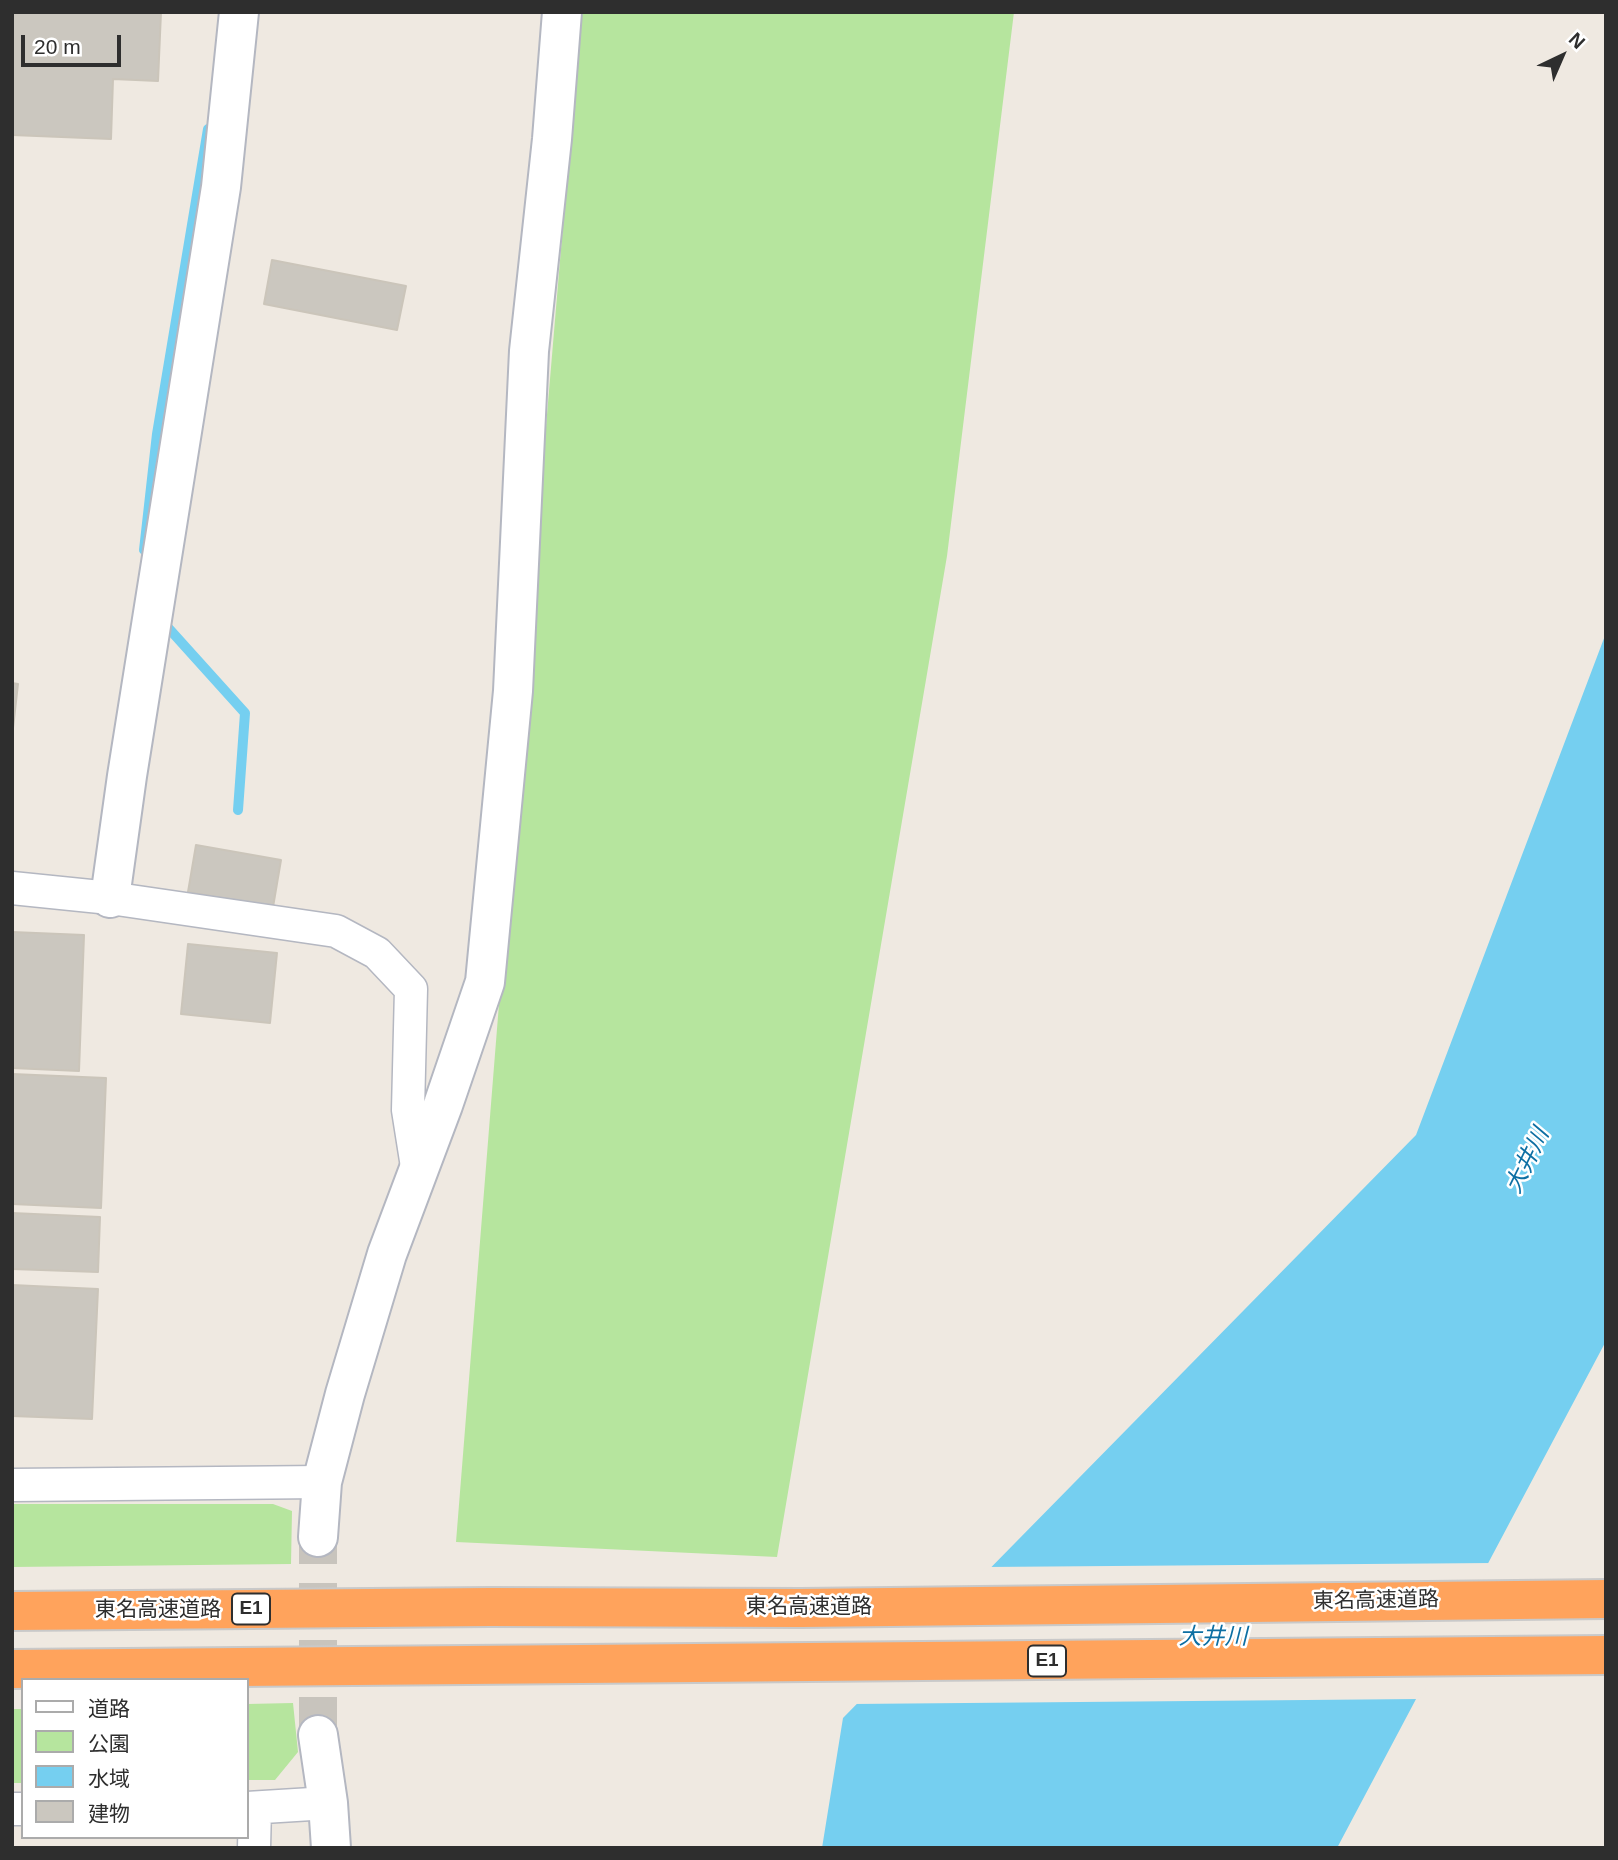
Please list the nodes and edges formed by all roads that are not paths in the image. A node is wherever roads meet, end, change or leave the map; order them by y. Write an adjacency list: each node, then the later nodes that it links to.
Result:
1 (239, 12): 4 (street)
2 (562, 12): 5 (street)
3 (12, 888): 4 (street)
4 (110, 898): 5 (street)
5 (418, 1173): 6 (street)
6 (322, 1482): 7 (street); 8 (street)
7 (12, 1485)
8 (318, 1537)
9 (1606, 1599): 10 (highway, 東名高速道路 / E1)
10 (12, 1611)
11 (1606, 1655): 12 (highway, E1)
12 (12, 1669)
13 (318, 1735): 14 (street)
14 (328, 1802): 15 (street); 17 (street)
15 (251, 1808): 16 (street)
16 (254, 1848)
17 (331, 1848)

